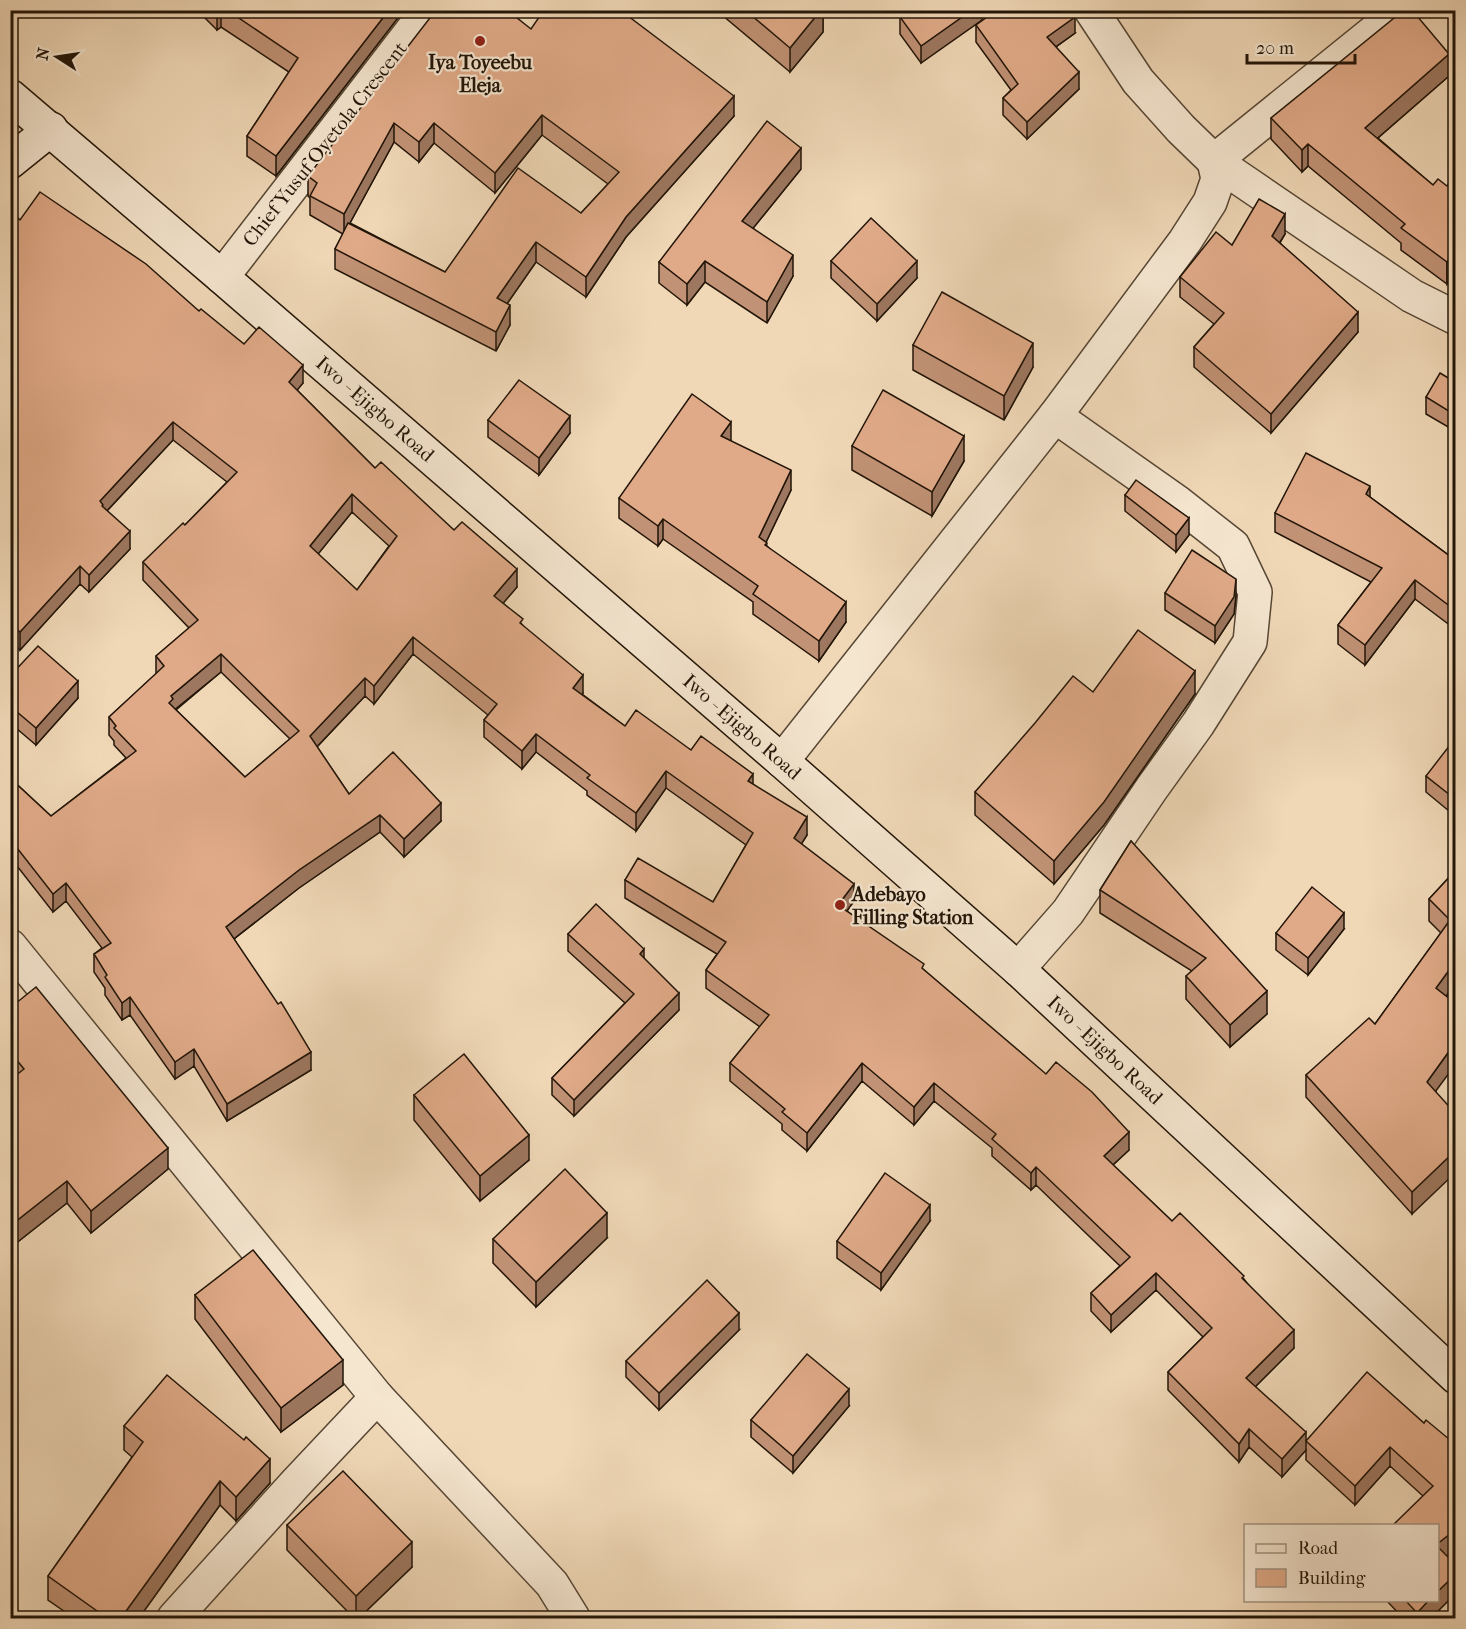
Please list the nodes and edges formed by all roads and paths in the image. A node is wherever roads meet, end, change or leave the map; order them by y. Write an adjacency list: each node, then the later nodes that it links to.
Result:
1 (428, 10): 8 (street, Chief Yusuf Oyetola Crescent)
2 (1091, 10): 6 (street)
3 (1401, 10): 6 (street)
4 (10, 96): 5 (street, Iwo - Ejigbo Road)
5 (51, 129): 7 (street); 8 (street, Iwo - Ejigbo Road)
6 (1214, 161): 9 (street); 10 (street)
7 (10, 162)
8 (222, 277): 11 (street, Iwo - Ejigbo Road)
9 (1455, 318)
10 (1055, 416): 11 (street); 13 (street)
11 (782, 761): 13 (street, Iwo - Ejigbo Road)
12 (10, 946): 15 (street)
13 (1018, 969): 14 (street, Iwo - Ejigbo Road)
14 (1455, 1377)
15 (377, 1397): 16 (street); 17 (street)
16 (174, 1618)
17 (573, 1618)

